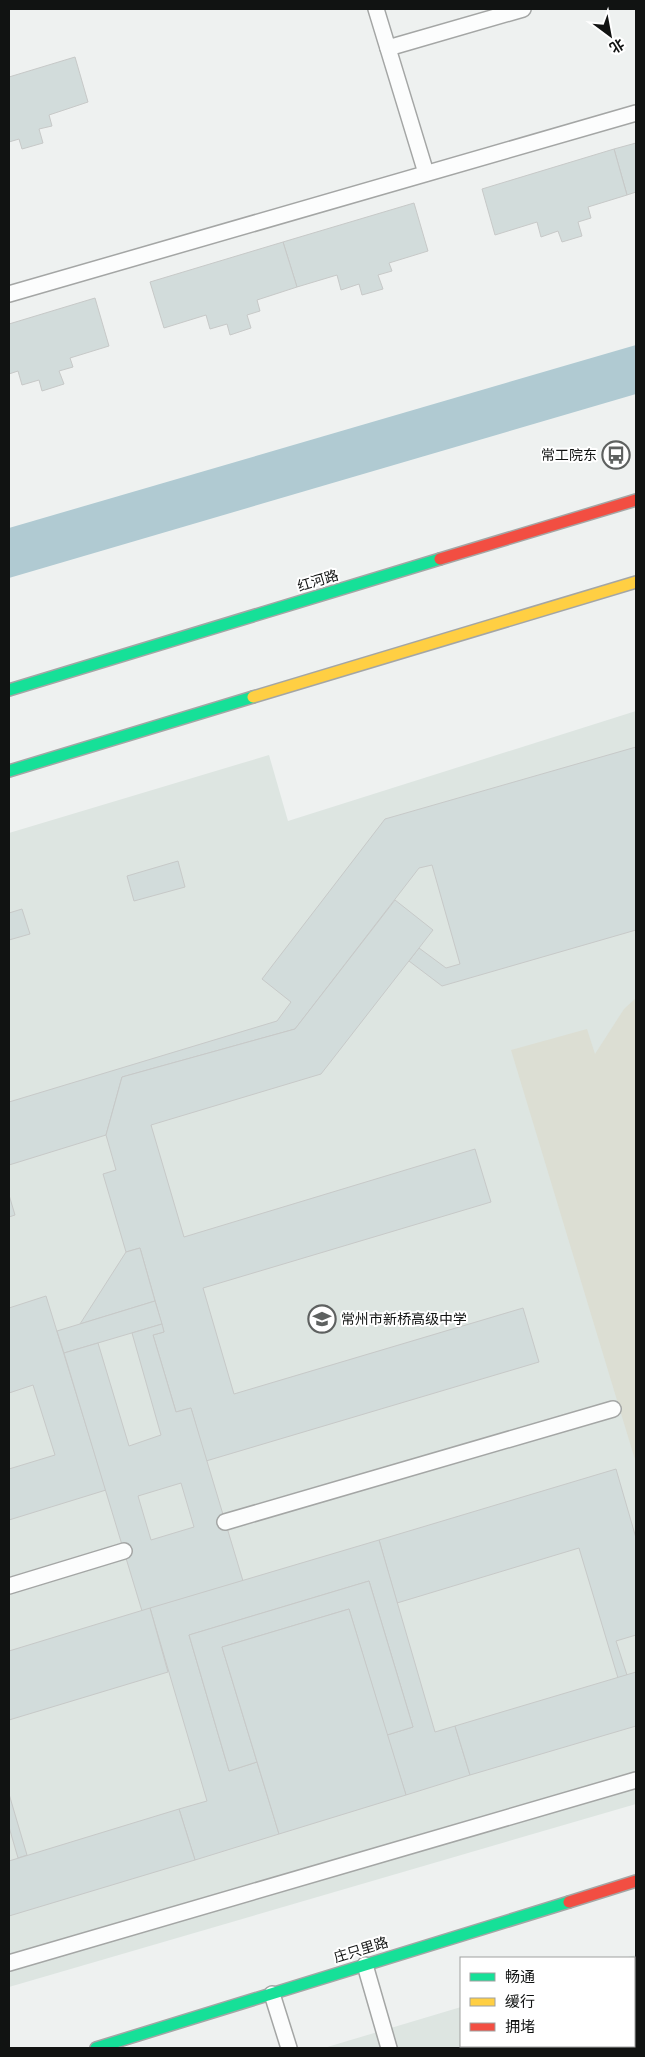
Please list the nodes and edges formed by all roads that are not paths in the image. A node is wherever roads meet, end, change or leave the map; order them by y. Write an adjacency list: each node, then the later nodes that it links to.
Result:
1 (376, 9): 3 (lane)
2 (523, 9): 3 (lane)
3 (388, 48): 5 (lane)
4 (636, 112): 5 (lane)
5 (426, 174): 6 (lane)
6 (9, 294)
7 (636, 500): 9 (street, 红河路)
8 (636, 582): 10 (street)
9 (9, 690)
10 (9, 771)
11 (613, 1410): 12 (lane)
12 (225, 1522)
13 (124, 1551): 14 (lane)
14 (9, 1586)
15 (636, 1780): 17 (lane)
16 (636, 1881): 18 (street, 庄只里路)
17 (9, 1963)
18 (365, 1965): 19 (street, 庄只里路); 22 (lane)
19 (272, 1994): 20 (street, 庄只里路); 21 (lane)
20 (96, 2048)
21 (289, 2048)
22 (389, 2048)

